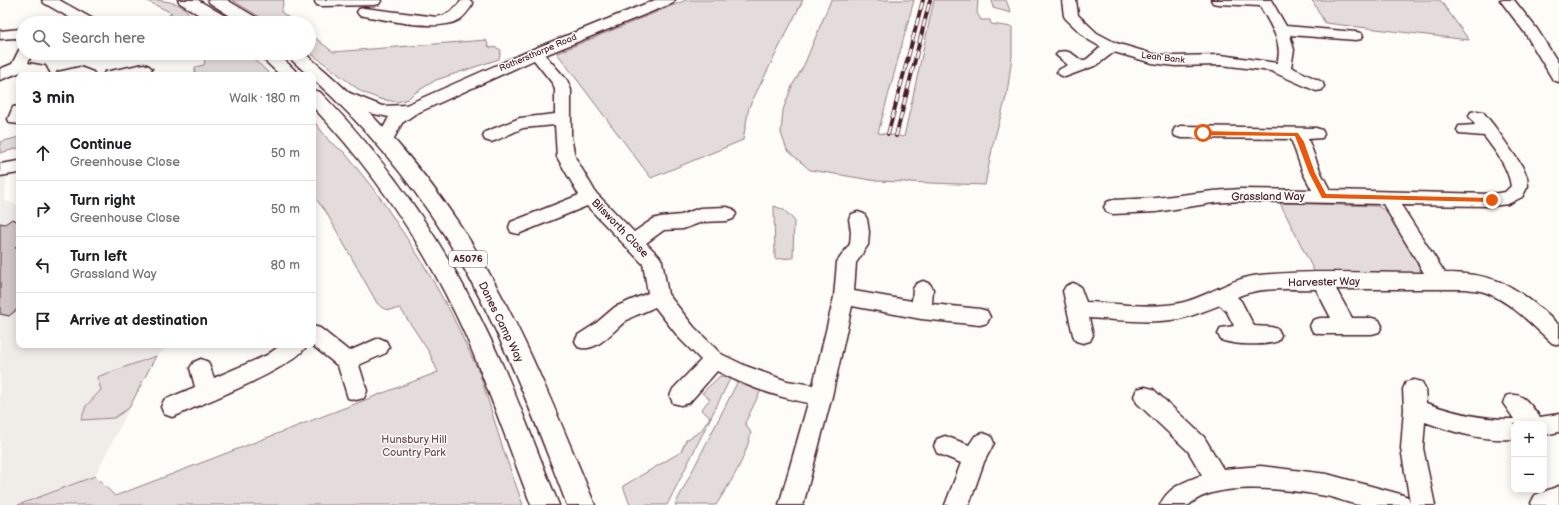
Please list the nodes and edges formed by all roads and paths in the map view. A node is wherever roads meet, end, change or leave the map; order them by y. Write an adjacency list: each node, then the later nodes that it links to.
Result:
1 (49, 0): 12 (street)
2 (186, 0): 13 (highway)
3 (216, 0): 14 (highway)
4 (668, 0): 20 (street, Rothersthorpe Road)
5 (1069, 0): 18 (street, Leah Bank)
6 (1218, 0): 9 (street)
7 (1507, 0): 33 (street)
8 (375, 1): 10 (street); 11 (street)
9 (1264, 1): 15 (street)
10 (322, 2)
11 (466, 4)
12 (74, 16)
13 (212, 16)
14 (242, 16)
15 (1282, 30): 19 (street); 26 (street)
16 (16, 33): 17 (street)
17 (0, 35)
18 (1111, 46): 21 (street); 26 (street, Leah Bank)
19 (1362, 50)
20 (536, 53): 37 (street, Rothersthorpe Road); 39 (street, Blisworth Close)
21 (1064, 55)
22 (22, 60): 27 (street); 32 (street)
23 (274, 60): 29 (highway)
24 (301, 60): 30 (highway, Danes Camp Way / A5076)
25 (144, 69): 28 (street)
26 (1283, 69): 34 (street, Leah Bank)
27 (41, 72)
28 (128, 72)
29 (288, 72)
30 (315, 72)
31 (316, 73): 35 (highway, Danes Camp Way / A5076)
32 (0, 75)
33 (1559, 77)
34 (1316, 86)
35 (342, 95): 37 (street, Rothersthorpe Road); 47 (highway, Danes Camp Way / A5076)
36 (316, 99): 91 (highway, A5076)
37 (409, 110): 47 (street, Rothersthorpe Road)
38 (1477, 116): 41 (street, Grassland Way)
39 (564, 119): 46 (street); 52 (street, Blisworth Close)
40 (1466, 130): 41 (street)
41 (1489, 130): 53 (street, Grassland Way)
42 (1181, 132): 43 (street)
43 (1203, 133): 44 (street); 48 (street)
44 (1296, 134): 45 (street); 51 (street)
45 (1316, 134)
46 (491, 136)
47 (384, 140): 92 (highway, Danes Camp Way / A5076)
48 (1211, 149)
49 (16, 167): 50 (street)
50 (0, 170)
51 (1324, 196): 53 (street, Grassland Way); 54 (street, Grassland Way)
52 (590, 198): 57 (street); 58 (street, Blisworth Close)
53 (1388, 198): 60 (street)
54 (1113, 207)
55 (727, 214): 58 (street)
56 (858, 219): 64 (street)
57 (518, 227)
58 (634, 241): 63 (street, Blisworth Close)
59 (1322, 281): 60 (street, Harvester Way); 62 (street, Harvester Way); 68 (street)
60 (1439, 281): 73 (street, Harvester Way)
61 (923, 289): 65 (street)
62 (1222, 294): 70 (street, Harvester Way); 71 (street)
63 (659, 297): 74 (street); 77 (street, Blisworth Close)
64 (844, 297): 65 (street); 83 (street)
65 (921, 311): 66 (street)
66 (980, 317)
67 (1320, 326): 68 (street)
68 (1346, 326): 69 (street)
69 (1372, 326)
70 (1083, 335)
71 (1271, 335)
72 (316, 336): 78 (street)
73 (1559, 337)
74 (585, 341)
75 (379, 347): 78 (street)
76 (293, 348): 81 (street)
77 (714, 360): 82 (street); 83 (street, Blisworth Close)
78 (347, 361): 80 (street)
79 (201, 368): 81 (street)
80 (356, 391)
81 (207, 392): 86 (street)
82 (681, 396)
83 (821, 396): 93 (street)
84 (1158, 400): 90 (street)
85 (1514, 403): 87 (street)
86 (172, 407)
87 (1529, 421)
88 (1511, 429): 97 (street)
89 (945, 446): 94 (street)
90 (1218, 480): 95 (street); 96 (street)
91 (545, 505)
92 (581, 505)
93 (791, 505)
94 (957, 505)
95 (1172, 505)
96 (1400, 505)
97 (1423, 505)

